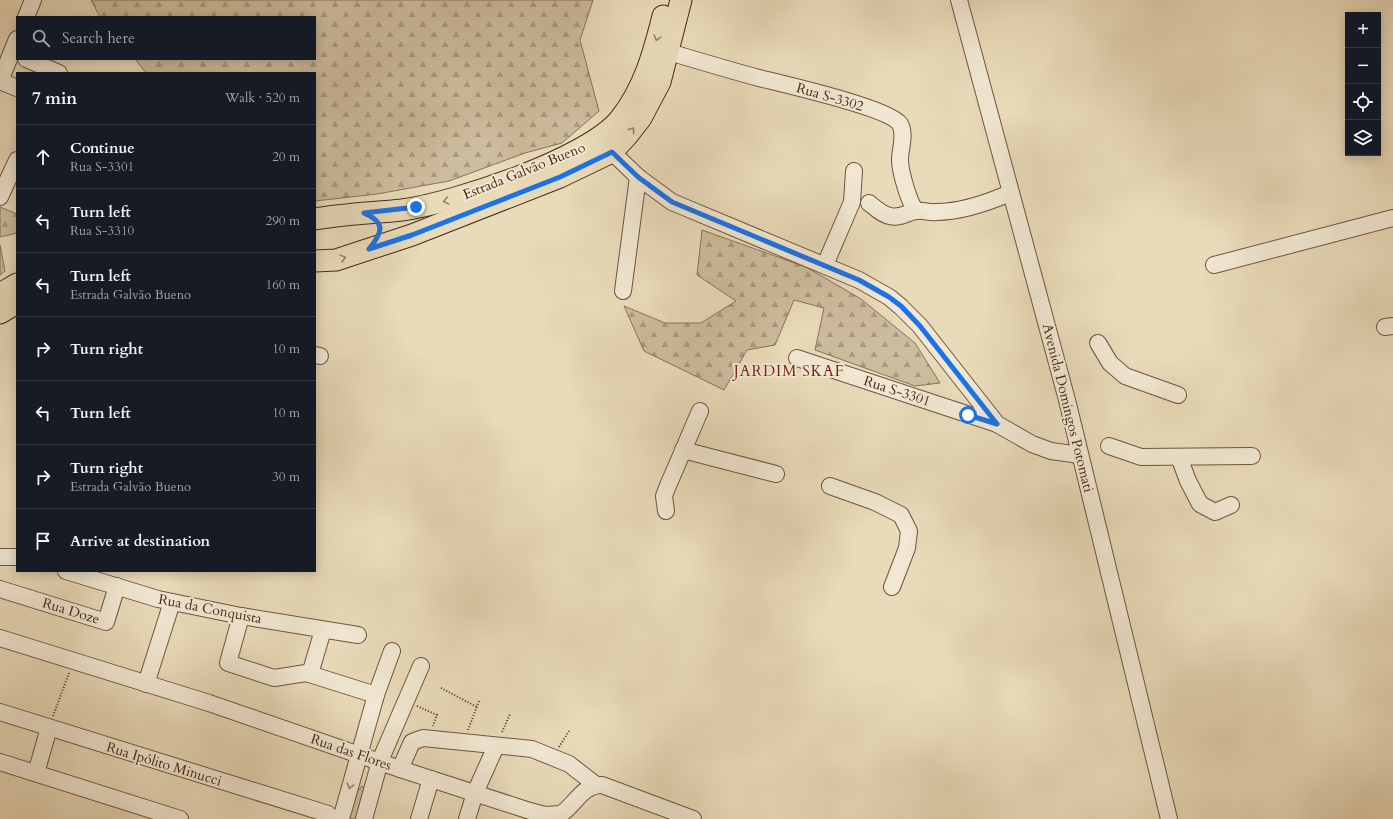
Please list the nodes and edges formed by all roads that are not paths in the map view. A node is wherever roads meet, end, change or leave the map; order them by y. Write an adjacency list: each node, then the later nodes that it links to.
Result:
1 (33, 0): 5 (street)
2 (668, 0): 21 (main road, Estrada Galvão Bueno, one-way to 21)
3 (681, 0): 7 (main road, Estrada Galvão Bueno)
4 (959, 0): 17 (street, Avenida Domingos Potomati)
5 (26, 16)
6 (14, 51): 10 (street)
7 (669, 52): 12 (main road, Estrada Galvão Bueno, one-way to 7); 20 (street, Rua S-3302)
8 (32, 60): 9 (street)
9 (57, 72)
10 (0, 81): 11 (street)
11 (16, 88)
12 (612, 152): 16 (street); 24 (main road, Estrada Galvão Bueno)
13 (16, 161): 15 (street)
14 (854, 171): 26 (street)
15 (5, 174): 18 (street)
16 (638, 177): 26 (street); 29 (street)
17 (1010, 193): 20 (street); 40 (street, Avenida Domingos Potomati)
18 (0, 197)
19 (869, 203): 20 (street)
20 (917, 211)
21 (364, 213): 23 (main road, Estrada Galvão Bueno); 24 (main road)
22 (1393, 218): 27 (street)
23 (316, 219)
24 (369, 249): 25 (main road, Estrada Galvão Bueno, one-way to 24)
25 (316, 261)
26 (825, 265): 37 (street)
27 (1214, 265)
28 (16, 285): 30 (main road)
29 (623, 292)
30 (0, 294)
31 (16, 304): 32 (main road)
32 (0, 313)
33 (1098, 342): 35 (street)
34 (797, 358): 37 (street, Rua S-3301)
35 (1178, 395)
36 (700, 411): 39 (street)
37 (997, 424): 40 (street)
38 (1109, 446): 42 (street)
39 (683, 450): 43 (street); 46 (street)
40 (1080, 455): 81 (street, Avenida Domingos Potomati)
41 (1252, 456): 42 (street)
42 (1179, 457): 45 (street)
43 (776, 474)
44 (830, 486): 51 (street)
45 (1231, 505)
46 (666, 511)
47 (0, 557): 48 (street)
48 (16, 557)
49 (69, 572): 50 (street, Rua da Conquista)
50 (117, 586): 52 (street, Rua Doze); 53 (street, Rua da Conquista)
51 (892, 587)
52 (0, 589)
53 (172, 602): 54 (street, Rua da Conquista); 61 (street)
54 (241, 616): 55 (street, Rua da Conquista); 60 (street)
55 (323, 630): 56 (street, Rua da Conquista); 60 (street)
56 (358, 635)
57 (0, 638): 61 (street, Rua das Flores)
58 (392, 651): 62 (street)
59 (421, 666): 67 (street)
60 (310, 674): 62 (street)
61 (146, 684): 66 (street, Rua das Flores)
62 (376, 695): 66 (street)
63 (0, 712): 64 (street, Rua Ipólito Minucci)
64 (49, 728): 70 (street); 75 (street, Rua Ipólito Minucci)
65 (496, 746): 69 (street); 72 (street); 73 (street)
66 (359, 754): 67 (street, Rua das Flores); 75 (street, one-way to 75)
67 (380, 761): 69 (street, Rua das Flores); 77 (street)
68 (0, 762): 70 (street)
69 (400, 769): 71 (street, Rua das Flores)
70 (36, 774): 76 (street)
71 (431, 779): 73 (street, Rua das Flores); 78 (street)
72 (596, 785): 74 (street, Rua das Flores); 80 (street)
73 (475, 793): 74 (street, Rua das Flores); 79 (street)
74 (529, 815)
75 (335, 817)
76 (180, 819)
77 (364, 819)
78 (419, 819)
79 (467, 819)
80 (693, 819)
81 (1169, 819)

